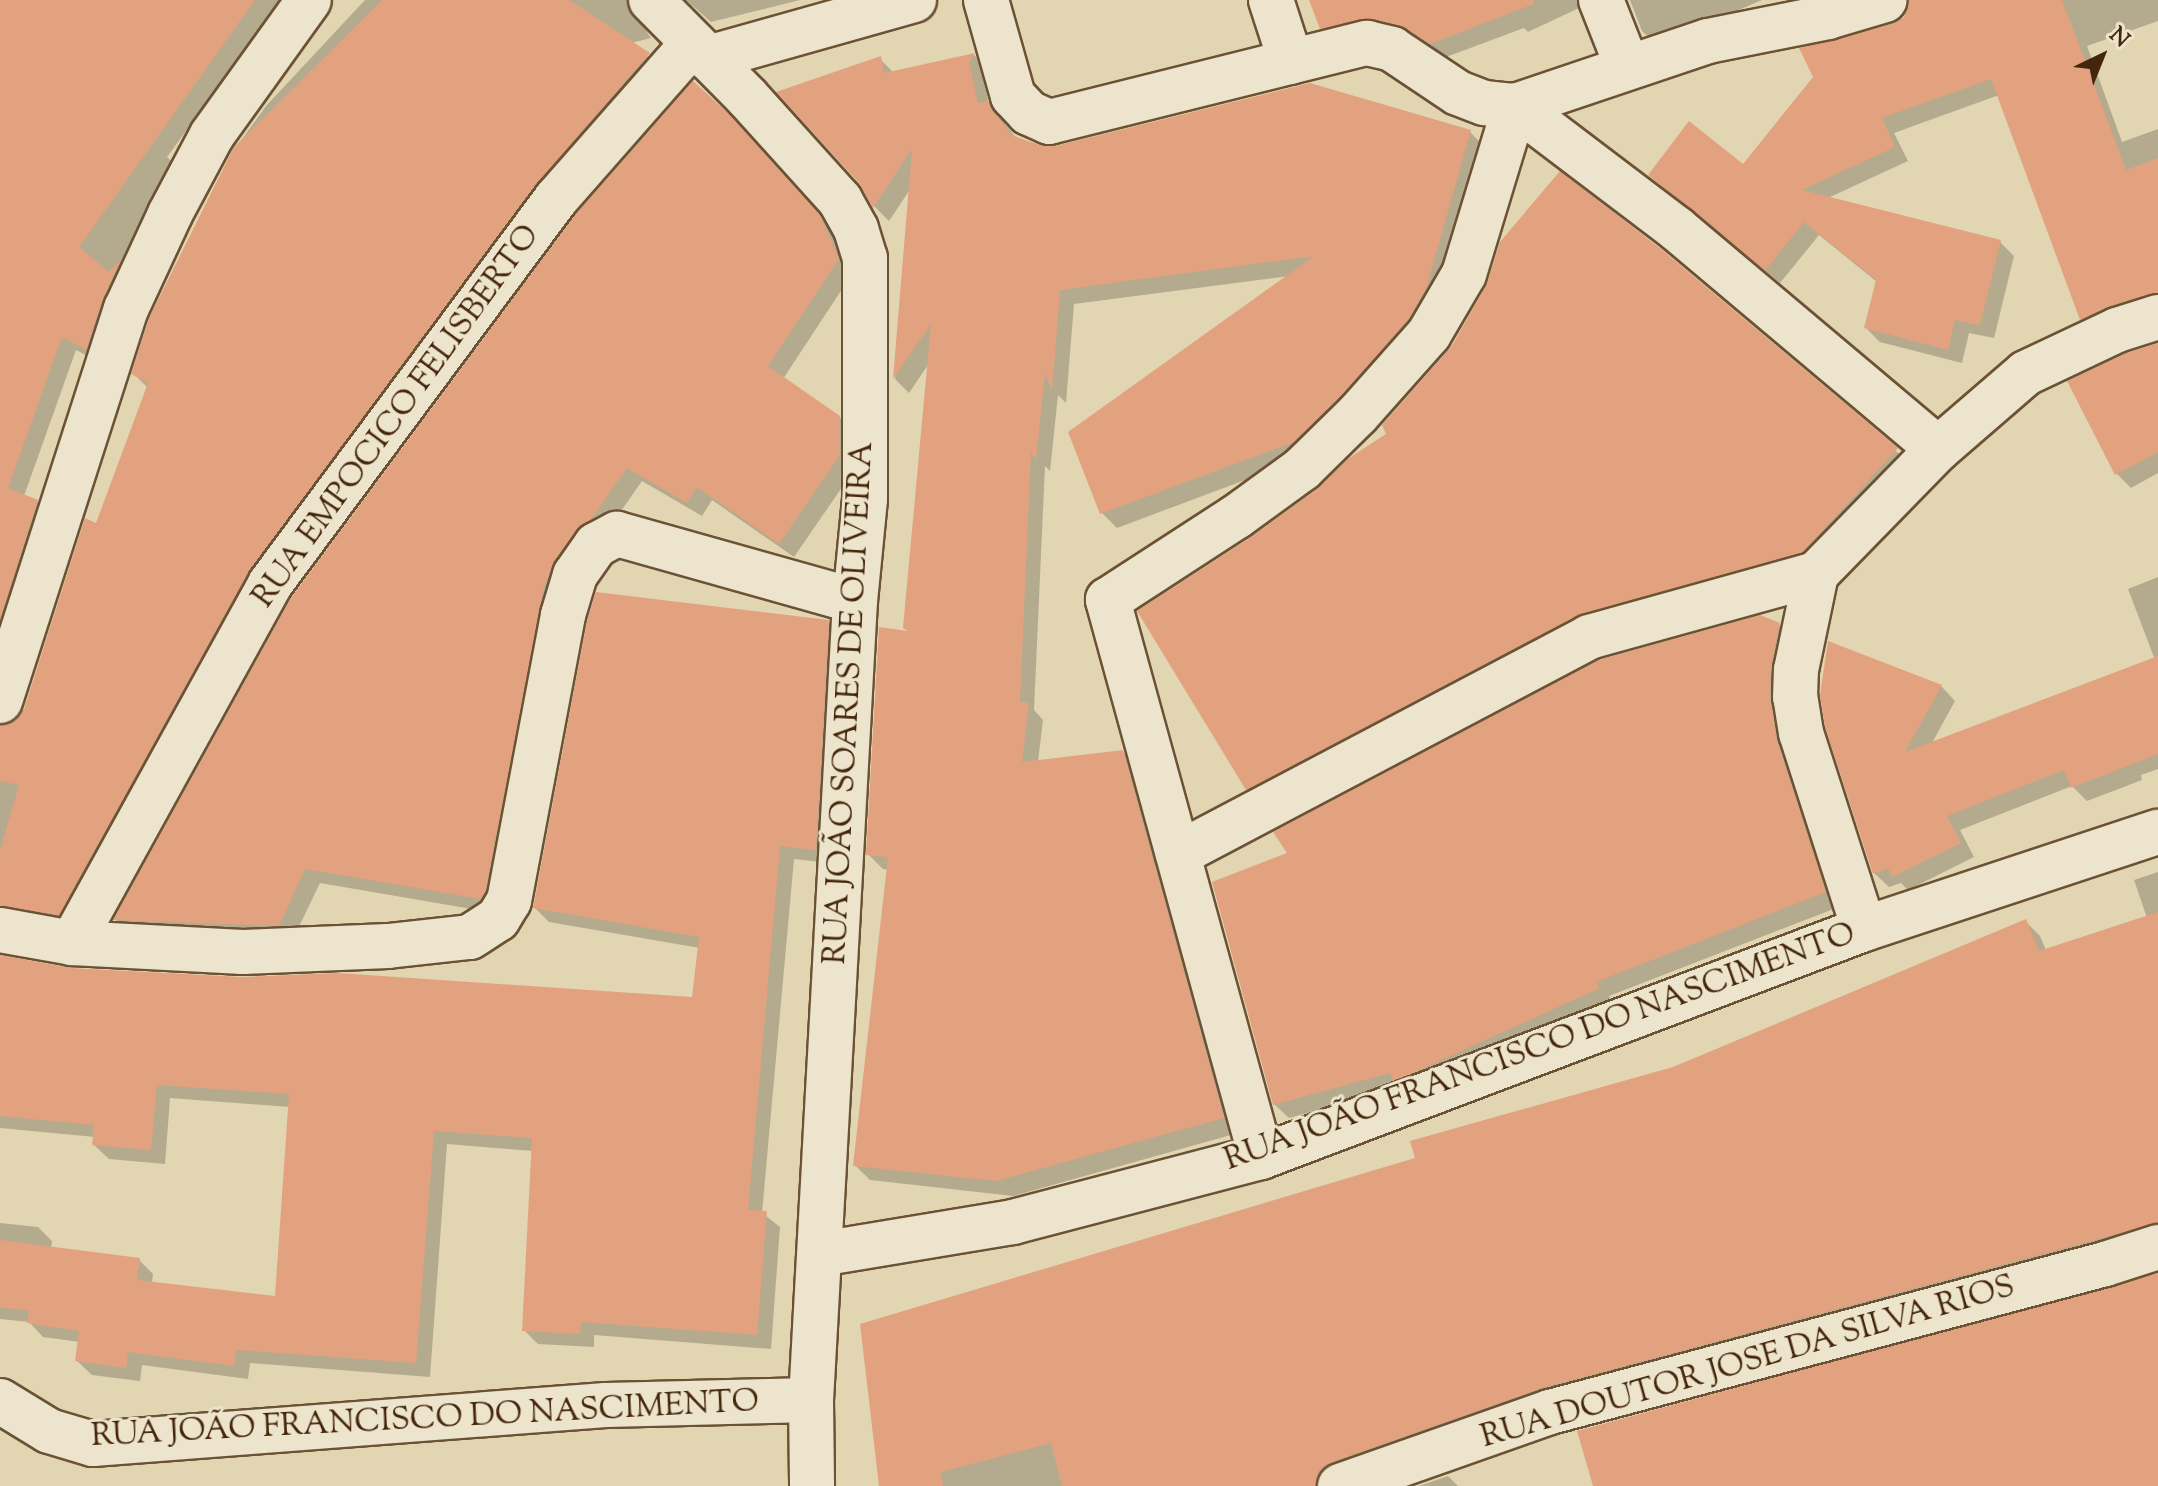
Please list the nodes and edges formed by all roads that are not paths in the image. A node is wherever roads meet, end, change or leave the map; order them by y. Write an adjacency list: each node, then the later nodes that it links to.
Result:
1 (309, 0): 16 (street)
2 (651, 0): 8 (street, RUA JOÃO SOARES DE OLIVEIRA)
3 (914, 0): 8 (street)
4 (986, 0): 9 (street)
5 (1271, 0): 9 (street)
6 (1601, 0): 10 (street)
7 (1885, 0): 10 (street)
8 (700, 51): 15 (street, RUA JOÃO SOARES DE OLIVEIRA); 21 (street, RUA EMPOCICO FELISBERTO)
9 (1291, 62): 11 (street)
10 (1627, 66): 11 (street)
11 (1515, 106): 13 (street); 18 (street)
12 (2158, 317): 13 (street)
13 (1938, 449): 14 (street)
14 (1816, 574): 18 (street); 19 (street)
15 (855, 601): 21 (street); 24 (street, RUA JOÃO SOARES DE OLIVEIRA)
16 (0, 701)
17 (2158, 832): 19 (street, RUA JOÃO FRANCISCO DO NASCIMENTO)
18 (1178, 854): 22 (street)
19 (1864, 929): 22 (street, RUA JOÃO FRANCISCO DO NASCIMENTO)
20 (0, 930): 21 (street)
21 (72, 943)
22 (1261, 1157): 24 (street, RUA JOÃO FRANCISCO DO NASCIMENTO)
23 (2158, 1247): 28 (street, RUA DOUTOR JOSE DA SILVA RIOS)
24 (820, 1254): 25 (street, RUA JOÃO SOARES DE OLIVEIRA)
25 (811, 1400): 26 (street, RUA JOÃO FRANCISCO DO NASCIMENTO); 27 (street, RUA JOÃO SOARES DE OLIVEIRA)
26 (0, 1401)
27 (812, 1486)
28 (1340, 1486)

